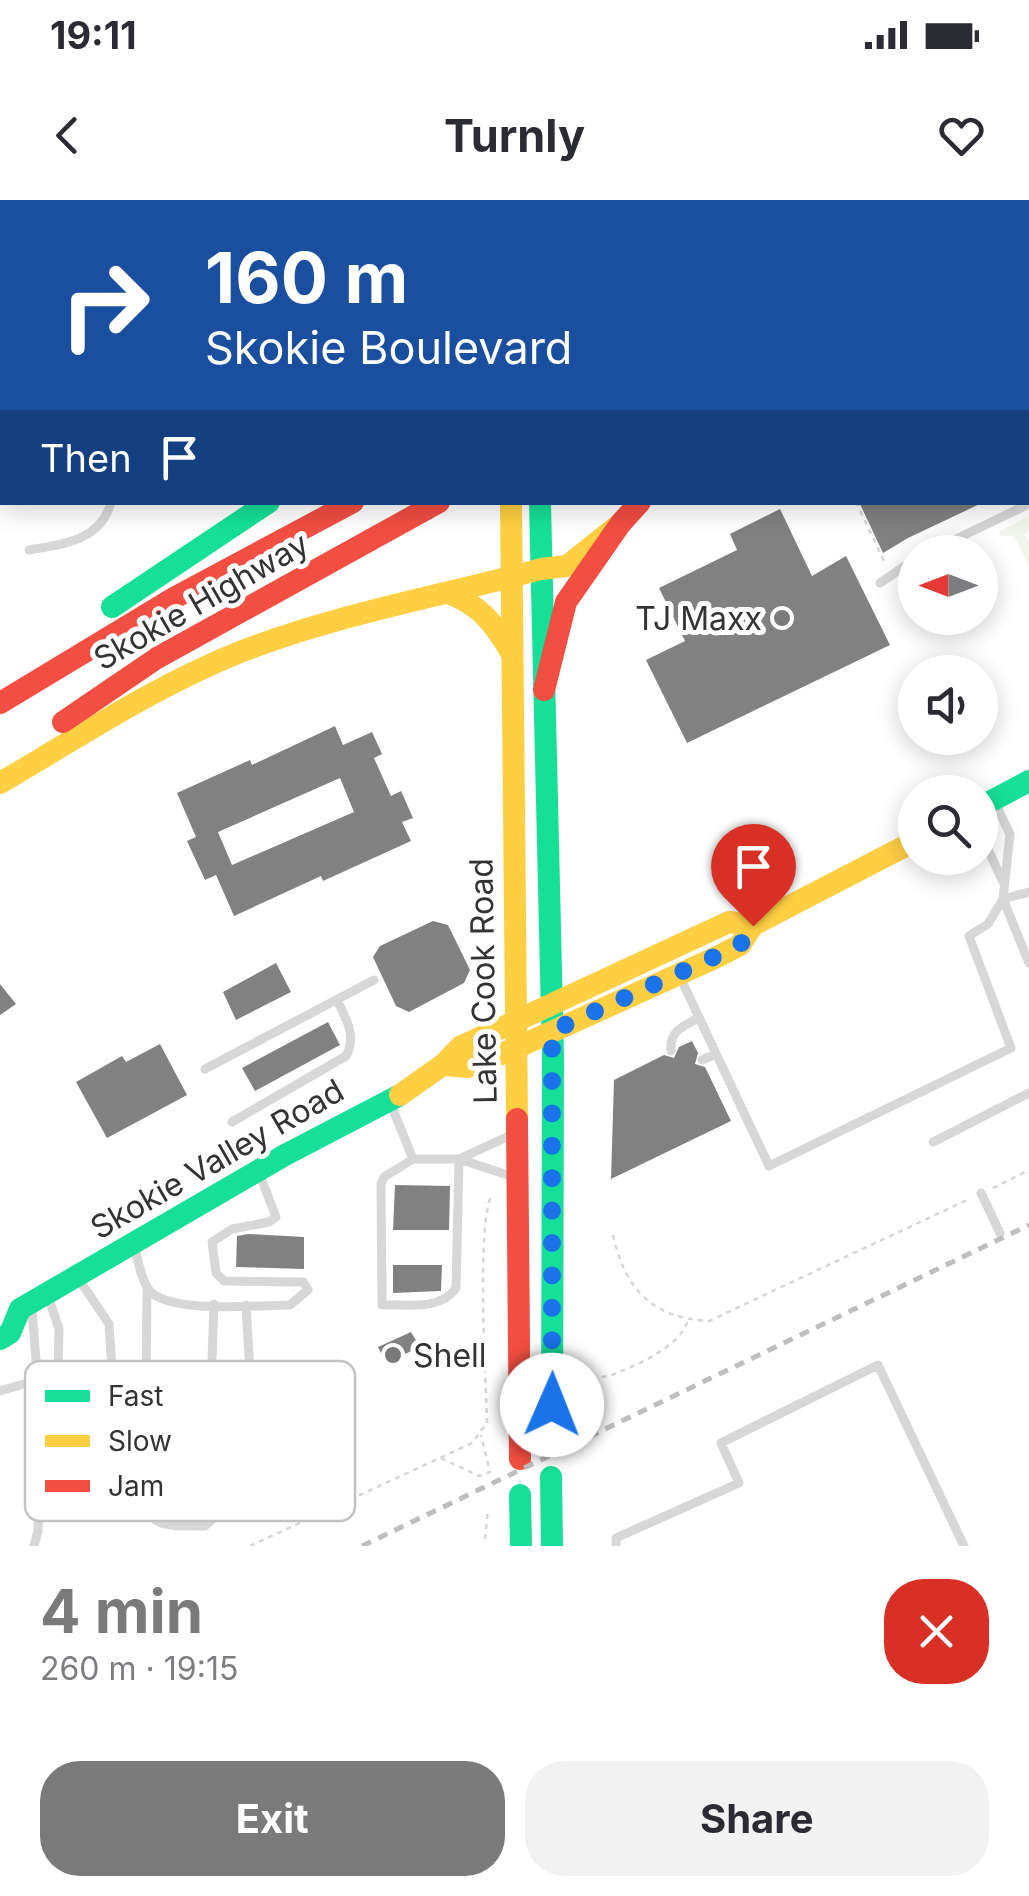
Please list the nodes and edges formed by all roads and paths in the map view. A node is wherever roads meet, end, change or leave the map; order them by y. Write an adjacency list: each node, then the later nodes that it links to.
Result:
1 (110, 505): 12 (lane)
2 (265, 505): 20 (main road)
3 (347, 505): 22 (main road, Skokie Highway)
4 (434, 505): 23 (main road, Skokie Highway)
5 (511, 505): 16 (main road, Lake Cook Road)
6 (540, 505): 14 (main road, Lake Cook Road)
7 (637, 505): 10 (main road)
8 (857, 505): 13 (path)
9 (1027, 505): 11 (lane)
10 (621, 522): 14 (main road); 21 (main road)
11 (964, 535)
12 (29, 550)
13 (886, 564)
14 (541, 569): 16 (main road); 21 (main road, Lake Cook Road)
15 (898, 571): 17 (lane)
16 (512, 577): 18 (main road); 19 (main road, Lake Cook Road)
17 (880, 583)
18 (448, 593): 19 (main road); 25 (main road)
19 (512, 654): 39 (main road, Lake Cook Road)
20 (0, 684)
21 (544, 690): 38 (main road, Lake Cook Road)
22 (0, 703)
23 (0, 764)
24 (1029, 782): 26 (main road)
25 (0, 783)
26 (998, 798)
27 (998, 818): 30 (lane)
28 (898, 849): 33 (main road)
29 (998, 871): 30 (lane)
30 (1004, 884): 32 (lane)
31 (1029, 892): 32 (lane)
32 (1003, 899): 34 (lane); 44 (lane)
33 (753, 926): 35 (main road, Skokie Valley Road); 38 (main road, Skokie Valley Road)
34 (1029, 963)
35 (678, 975): 40 (lane); 41 (main road, Skokie Valley Road)
36 (374, 980): 37 (lane)
37 (337, 1000): 47 (lane); 50 (lane)
38 (552, 1004): 39 (main road, Skokie Valley Road); 41 (main road, Lake Cook Road)
39 (516, 1018): 42 (main road, Lake Cook Road); 46 (main road, Skokie Valley Road)
40 (699, 1018): 43 (lane); 44 (lane)
41 (552, 1031): 42 (main road, Skokie Valley Road); 80 (main road, Lake Cook Road)
42 (516, 1048): 46 (main road, Skokie Valley Road); 51 (main road, Lake Cook Road)
43 (671, 1051)
44 (716, 1054): 45 (lane)
45 (702, 1060)
46 (445, 1065): 49 (main road, Skokie Valley Road)
47 (205, 1069)
48 (1029, 1094): 52 (lane)
49 (389, 1100): 53 (lane); 56 (main road, Skokie Valley Road)
50 (232, 1122)
51 (518, 1132): 54 (lane); 57 (main road, Lake Cook Road)
52 (933, 1142)
53 (413, 1159): 54 (lane); 54 (lane)
54 (459, 1160): 57 (lane)
55 (1029, 1170): 59 (path)
56 (258, 1171): 62 (main road, Skokie Valley Road); 67 (lane)
57 (518, 1178): 82 (main road, Lake Cook Road)
58 (494, 1193): 79 (path)
59 (981, 1193): 60 (lane); 68 (path)
60 (1000, 1233)
61 (613, 1235): 68 (path)
62 (134, 1244): 63 (main road, Skokie Valley Road); 64 (lane)
63 (77, 1276): 65 (main road, Skokie Valley Road); 72 (lane)
64 (147, 1289): 66 (lane); 73 (lane)
65 (25, 1302): 69 (main road, Skokie Valley Road); 70 (lane); 71 (lane)
66 (214, 1304): 67 (lane); 74 (lane)
67 (246, 1304): 75 (lane)
68 (688, 1320): 78 (path)
69 (0, 1339)
70 (35, 1361)
71 (58, 1361)
72 (111, 1361)
73 (146, 1361)
74 (212, 1361)
75 (249, 1361)
76 (25, 1384): 77 (lane)
77 (0, 1391)
78 (586, 1428)
79 (481, 1434): 81 (path); 81 (path)
80 (552, 1441)
81 (439, 1458): 85 (path)
82 (520, 1459)
83 (552, 1477): 95 (main road)
84 (520, 1495): 94 (main road)
85 (355, 1497)
86 (488, 1510): 91 (path)
87 (37, 1521): 92 (lane)
88 (156, 1521): 89 (lane)
89 (210, 1521)
90 (304, 1521): 93 (path)
91 (485, 1539)
92 (34, 1546)
93 (250, 1546)
94 (521, 1546)
95 (552, 1546)
96 (616, 1546): 97 (lane)
97 (964, 1546)

